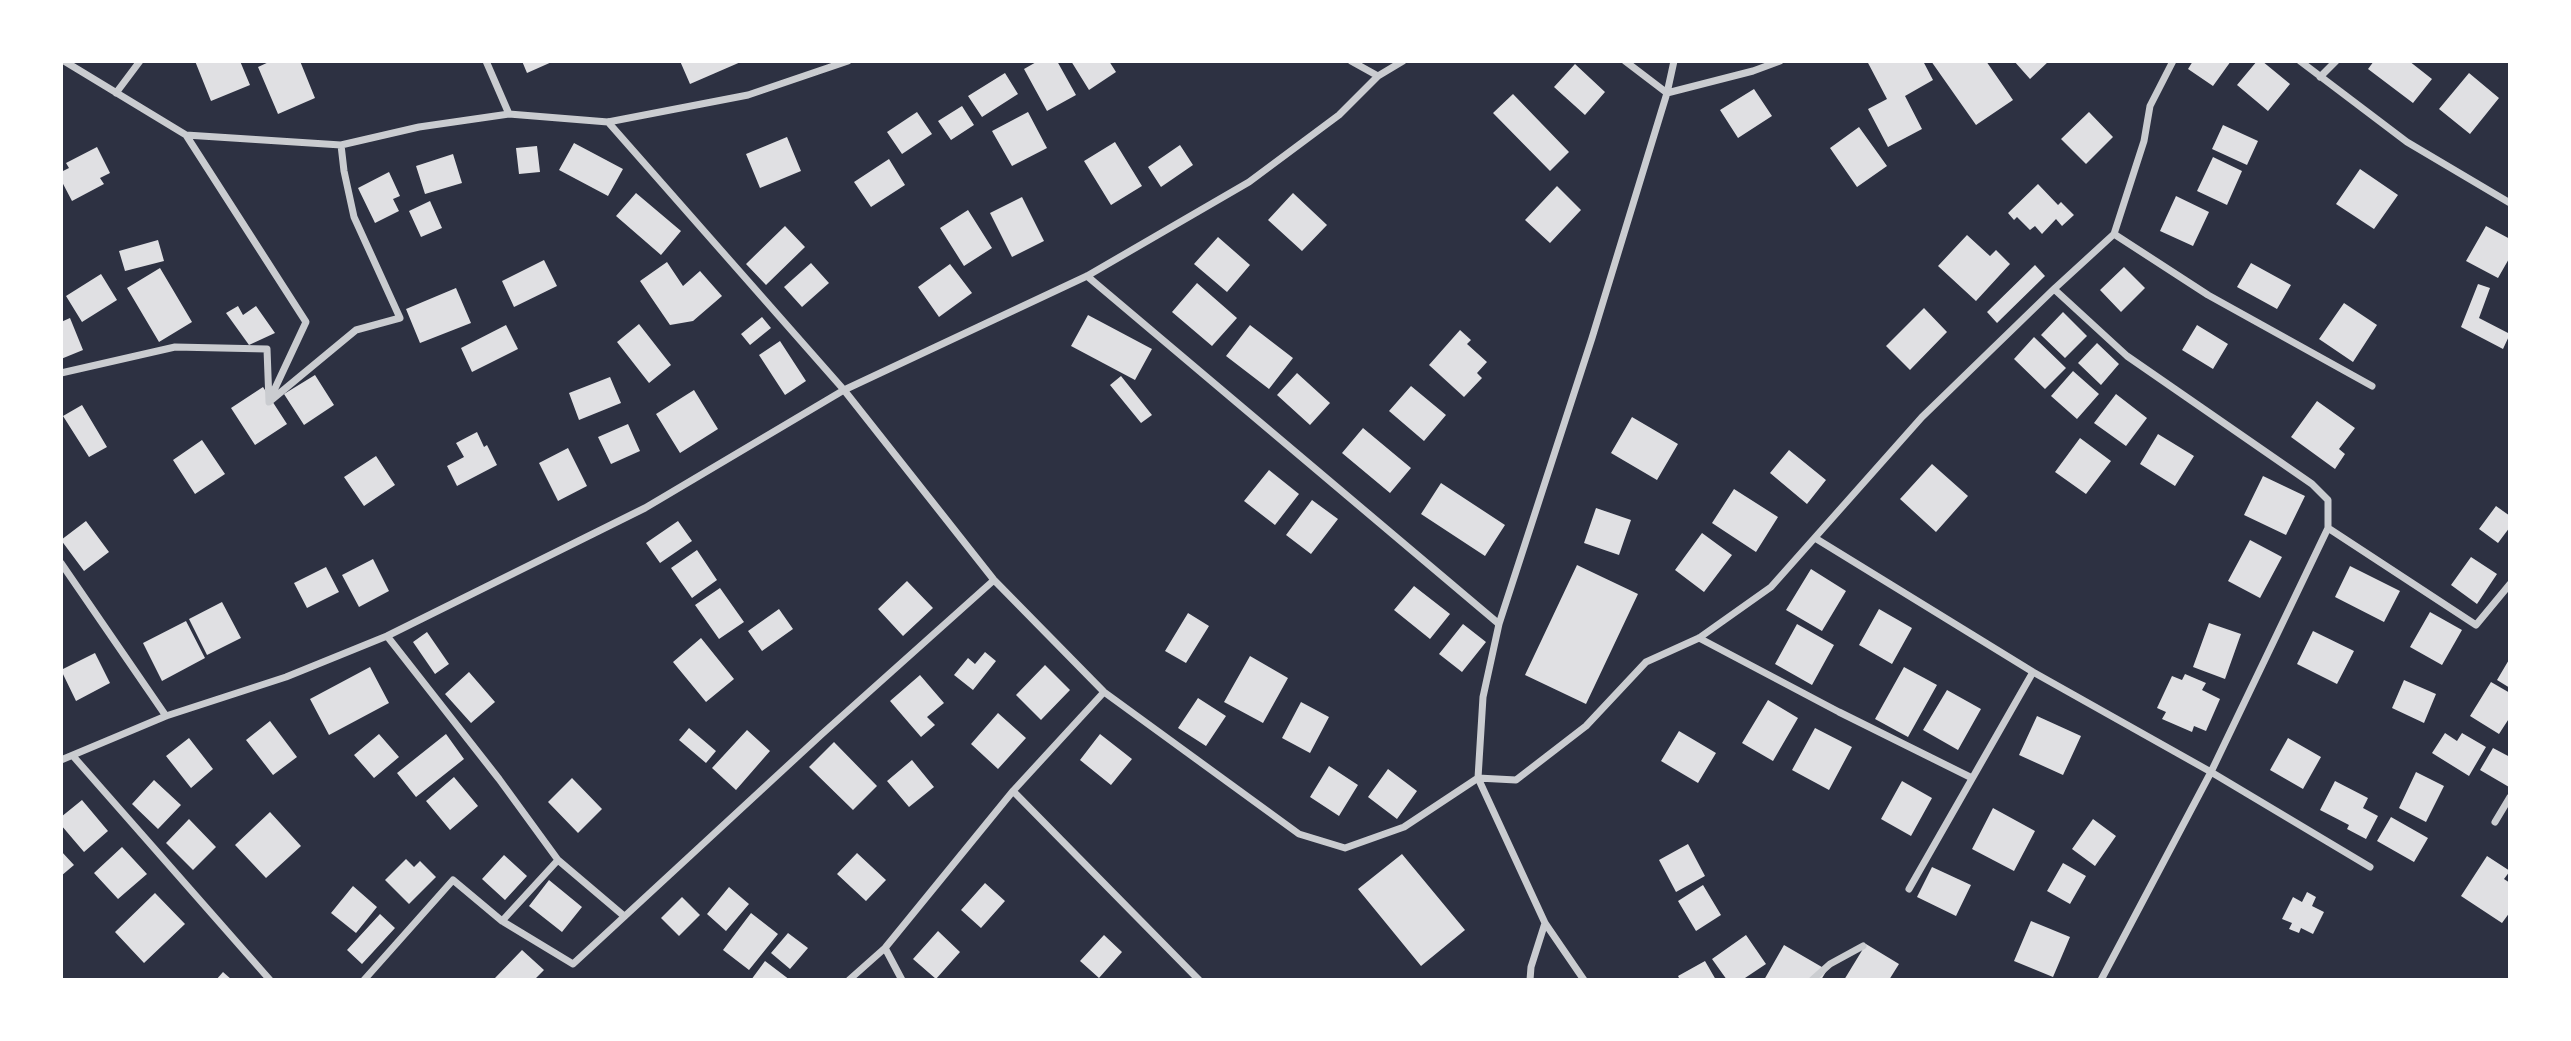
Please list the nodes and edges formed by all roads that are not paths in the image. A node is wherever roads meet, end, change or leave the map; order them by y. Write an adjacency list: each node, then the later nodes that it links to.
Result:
1 (64, 61): 15 (street)
2 (140, 61): 15 (street)
3 (486, 61): 17 (street)
4 (848, 61): 18 (street)
5 (1351, 61): 13 (street)
6 (1403, 61): 13 (street)
7 (1625, 61): 16 (street)
8 (1674, 61): 16 (street)
9 (1780, 61): 16 (street)
10 (2173, 61): 22 (street)
11 (2300, 61): 14 (street)
12 (2336, 61): 14 (street)
13 (1378, 76): 23 (street)
14 (2320, 77): 21 (street)
15 (116, 93): 19 (street)
16 (1667, 93): 34 (street)
17 (509, 114): 18 (street); 20 (street)
18 (608, 122): 27 (street)
19 (186, 135): 20 (street); 28 (street)
20 (341, 145): 28 (street)
21 (2510, 203)
22 (2114, 234): 24 (street); 26 (street)
23 (1087, 276): 27 (street); 34 (street)
24 (2054, 289): 29 (street); 30 (street)
25 (61, 373): 28 (street)
26 (2372, 386)
27 (844, 390): 32 (street); 35 (street)
28 (269, 402)
29 (2328, 528): 33 (street); 42 (street)
30 (1815, 538): 36 (street); 37 (street)
31 (61, 563): 39 (street)
32 (994, 580): 38 (street); 51 (street)
33 (2510, 584)
34 (1499, 624): 43 (street)
35 (387, 636): 39 (street); 48 (street)
36 (1699, 638): 43 (street); 44 (street)
37 (2033, 672): 42 (street); 44 (street)
38 (1104, 692): 43 (street); 45 (street)
39 (166, 716): 40 (street)
40 (74, 756): 41 (street); 56 (street)
41 (61, 760)
42 (2211, 772): 49 (street); 64 (street)
43 (1478, 778): 53 (street)
44 (1972, 778): 50 (street)
45 (1013, 791): 55 (street); 60 (street)
46 (2510, 797): 47 (street)
47 (2495, 822)
48 (558, 860): 51 (street); 52 (street)
49 (2371, 867)
50 (1909, 889)
51 (624, 916): 52 (street)
52 (502, 921): 57 (street)
53 (1545, 923): 61 (street); 62 (street)
54 (1863, 946): 63 (street)
55 (885, 948): 58 (street); 59 (street)
56 (270, 980)
57 (365, 980)
58 (849, 980)
59 (902, 980)
60 (1199, 980)
61 (1530, 980)
62 (1584, 980)
63 (1812, 980)
64 (2101, 980)

